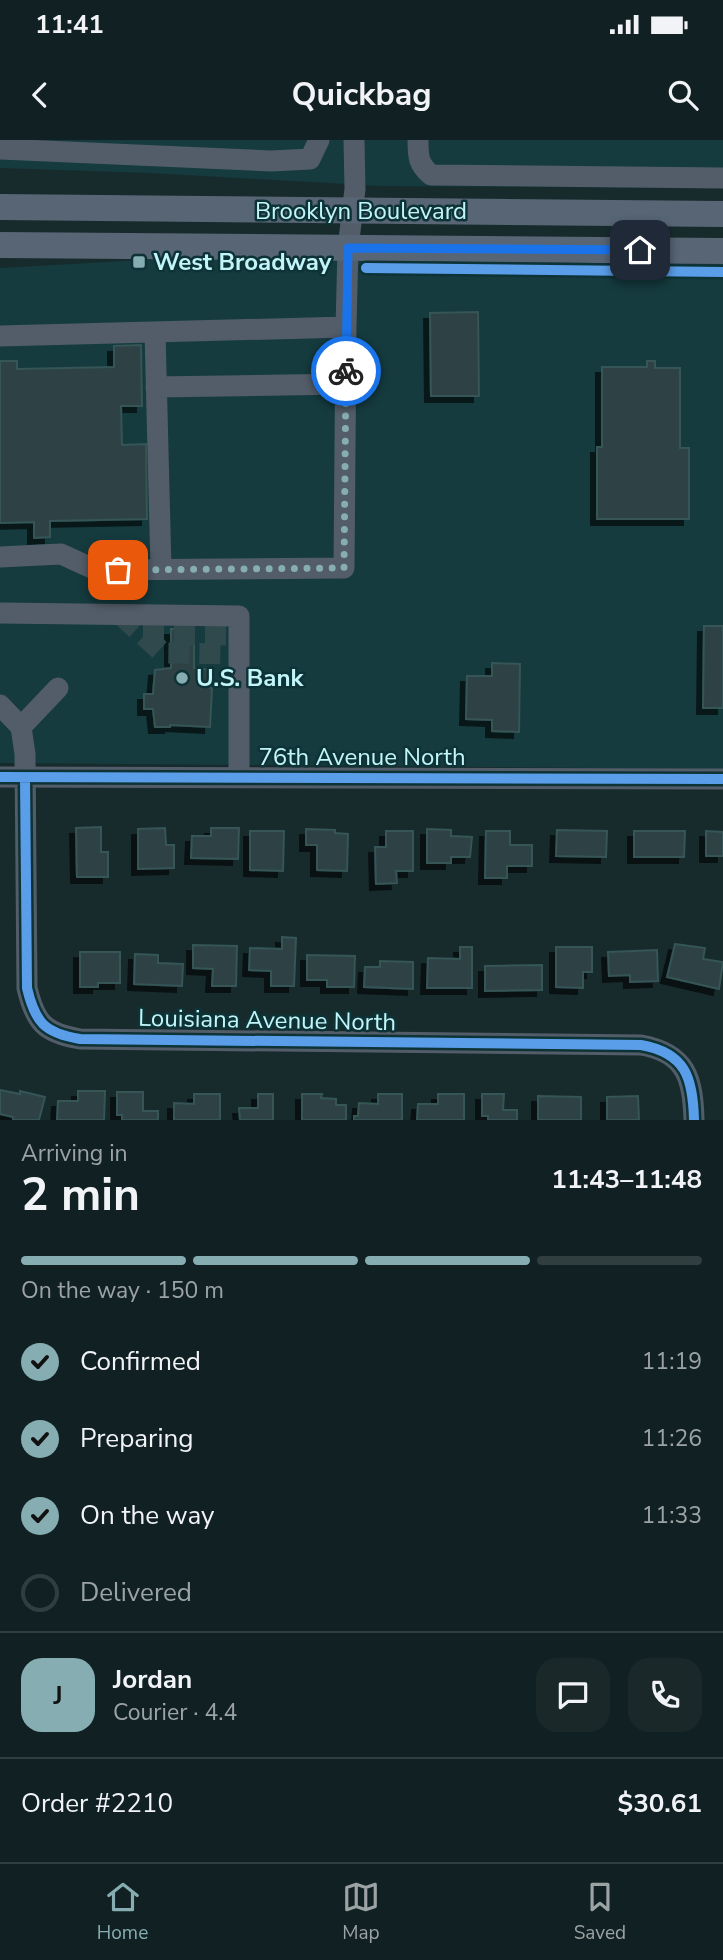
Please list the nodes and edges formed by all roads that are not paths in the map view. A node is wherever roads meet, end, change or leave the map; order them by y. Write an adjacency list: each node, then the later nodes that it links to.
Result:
1 (319, 140): 6 (street)
2 (354, 140): 11 (street)
3 (418, 140): 7 (street)
4 (101, 146): 5 (street); 6 (street)
5 (0, 149)
6 (213, 149)
7 (723, 178)
8 (0, 195): 10 (main road)
9 (0, 207): 10 (main road, Brooklyn Boulevard)
10 (136, 209): 11 (main road, Brooklyn Boulevard)
11 (351, 211): 12 (main road, Brooklyn Boulevard); 15 (street)
12 (723, 214)
13 (0, 244): 14 (main road, Brooklyn Boulevard)
14 (145, 246): 15 (main road, Brooklyn Boulevard); 17 (street)
15 (348, 248): 16 (main road, Brooklyn Boulevard); 18 (street)
16 (723, 251)
17 (0, 258)
18 (346, 327): 19 (street); 21 (street)
19 (155, 332): 20 (street); 22 (street)
20 (0, 336)
21 (346, 384): 22 (street); 24 (street)
22 (156, 387): 24 (street)
23 (0, 557): 24 (street)
24 (161, 569)
25 (0, 613): 30 (street)
26 (58, 688): 28 (street)
27 (0, 705): 28 (street)
28 (21, 727): 31 (street, Louisiana Avenue North)
29 (0, 777): 31 (street, 76th Avenue North)
30 (239, 777): 31 (street, 76th Avenue North); 32 (street, 76th Avenue North)
31 (25, 778): 33 (street, Louisiana Avenue North)
32 (723, 779)
33 (694, 1120)

